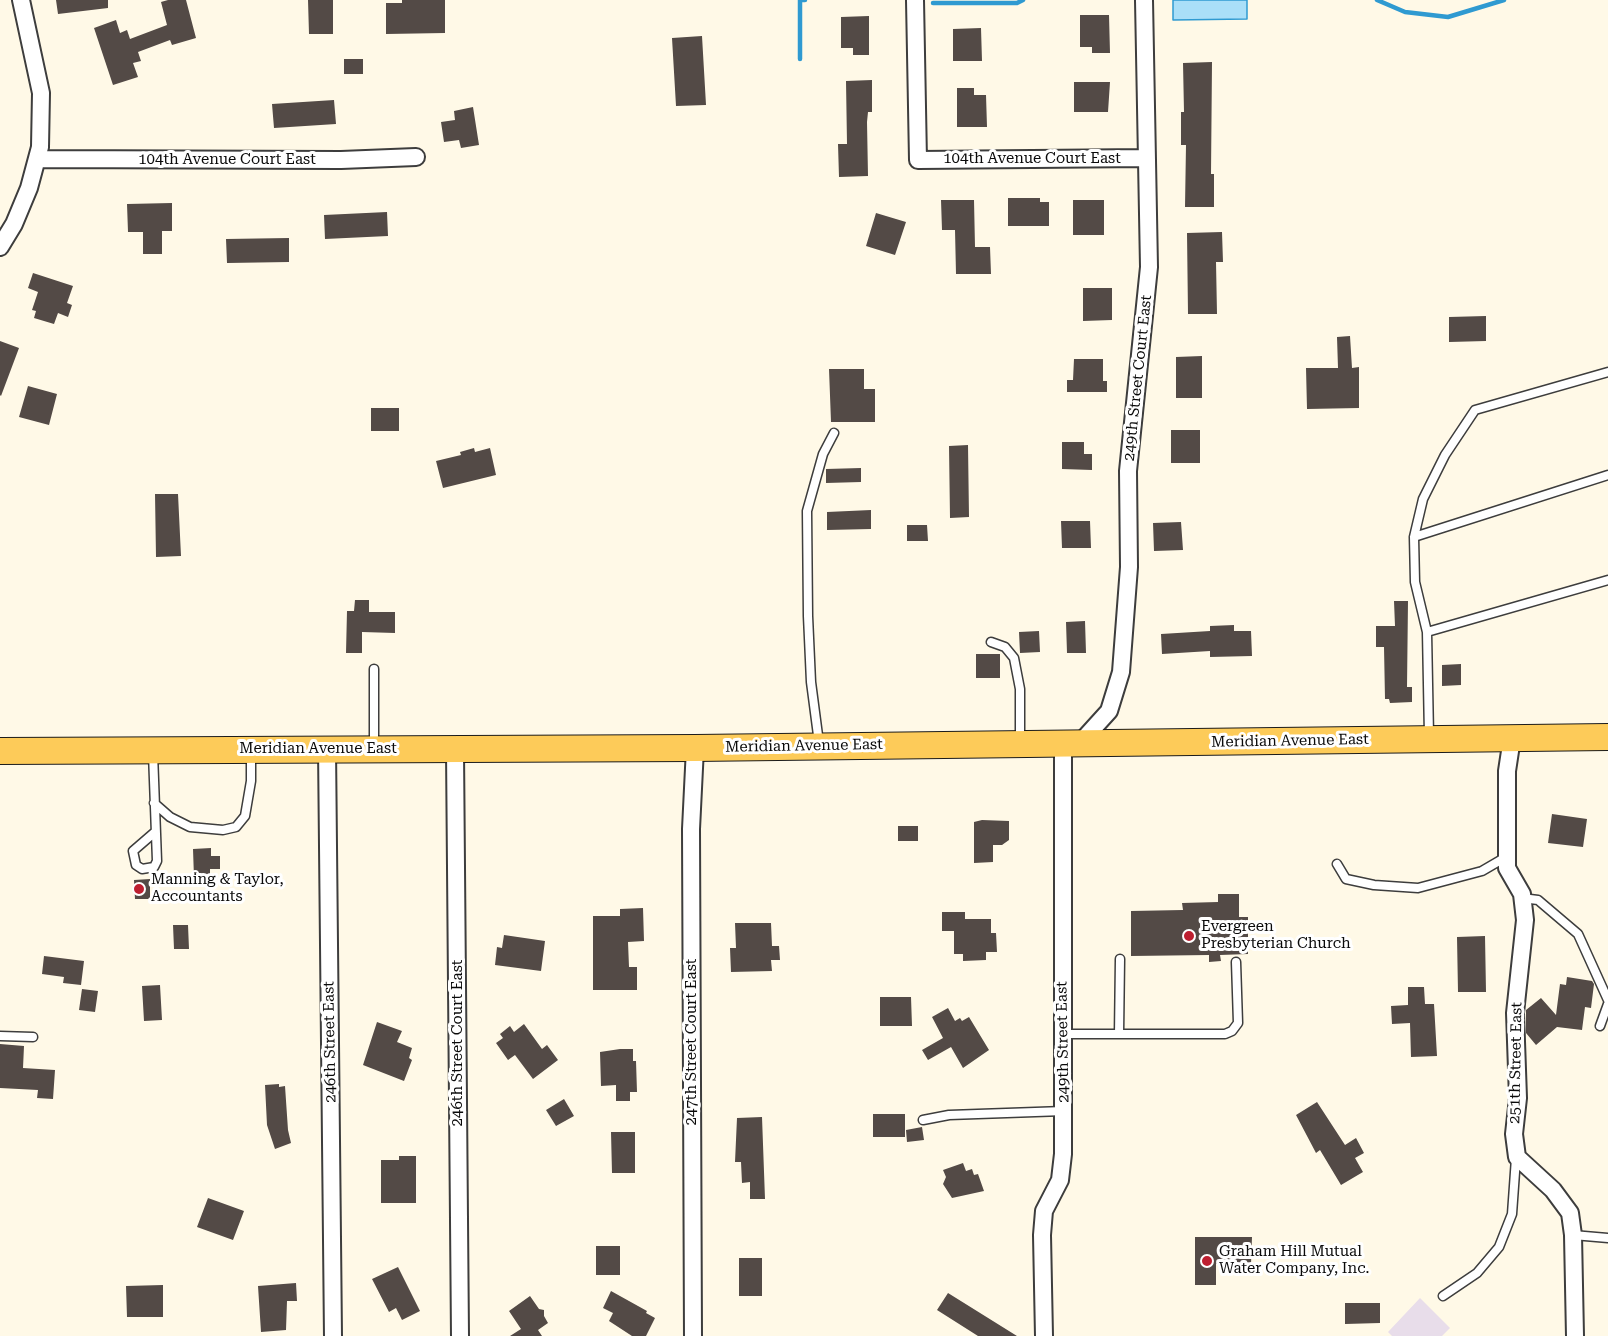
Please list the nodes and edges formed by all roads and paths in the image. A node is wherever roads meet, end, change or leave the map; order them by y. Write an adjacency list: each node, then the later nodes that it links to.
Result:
1 (21, 0): 6 (street)
2 (915, 0): 5 (street, 104th Avenue Court East)
3 (1144, 0): 5 (street, 249th Street Court East)
4 (416, 157): 6 (street, 104th Avenue Court East)
5 (1146, 158): 19 (street, 249th Street Court East)
6 (38, 159): 7 (street)
7 (0, 247)
8 (1608, 372): 11 (lane)
9 (834, 433): 21 (lane)
10 (1608, 475): 11 (lane)
11 (1414, 537): 13 (lane)
12 (1608, 580): 13 (lane)
13 (1427, 632): 18 (lane)
14 (991, 642): 20 (lane)
15 (374, 669): 25 (lane)
16 (1608, 737): 17 (main road, Meridian Avenue East)
17 (1512, 738): 18 (main road, Meridian Avenue East); 31 (street, 251th Street East)
18 (1429, 739): 19 (main road, Meridian Avenue East)
19 (1071, 743): 20 (main road, Meridian Avenue East); 38 (street, 249th Street East)
20 (1020, 744): 21 (main road, Meridian Avenue East)
21 (820, 746): 23 (main road, Meridian Avenue East)
22 (327, 748): 24 (main road, Meridian Avenue East); 25 (main road, Meridian Avenue East); 48 (street, 246th Street East)
23 (695, 748): 27 (main road, Meridian Avenue East); 50 (street, 247th Street Court East)
24 (251, 749): 26 (main road, Meridian Avenue East); 29 (lane)
25 (374, 749): 27 (main road, Meridian Avenue East)
26 (152, 750): 28 (main road, Meridian Avenue East); 29 (lane)
27 (455, 750): 49 (street, 246th Street Court East)
28 (0, 751)
29 (154, 803): 30 (lane)
30 (155, 832)
31 (1507, 856): 32 (lane); 33 (street, 251th Street East)
32 (1337, 864)
33 (1522, 898): 36 (lane); 44 (street, 251th Street East)
34 (1120, 958): 39 (lane)
35 (1236, 962): 39 (lane)
36 (1608, 1002): 37 (lane)
37 (1600, 1026)
38 (1062, 1034): 39 (lane); 42 (street, 249th Street East)
39 (1119, 1034)
40 (0, 1036): 41 (lane)
41 (33, 1037)
42 (1064, 1111): 43 (lane); 51 (street, 249th Street East)
43 (922, 1120)
44 (1516, 1157): 45 (street); 47 (lane)
45 (1574, 1235): 46 (lane); 52 (street)
46 (1608, 1238)
47 (1443, 1296)
48 (333, 1336)
49 (460, 1336)
50 (693, 1336)
51 (1044, 1336)
52 (1575, 1336)

